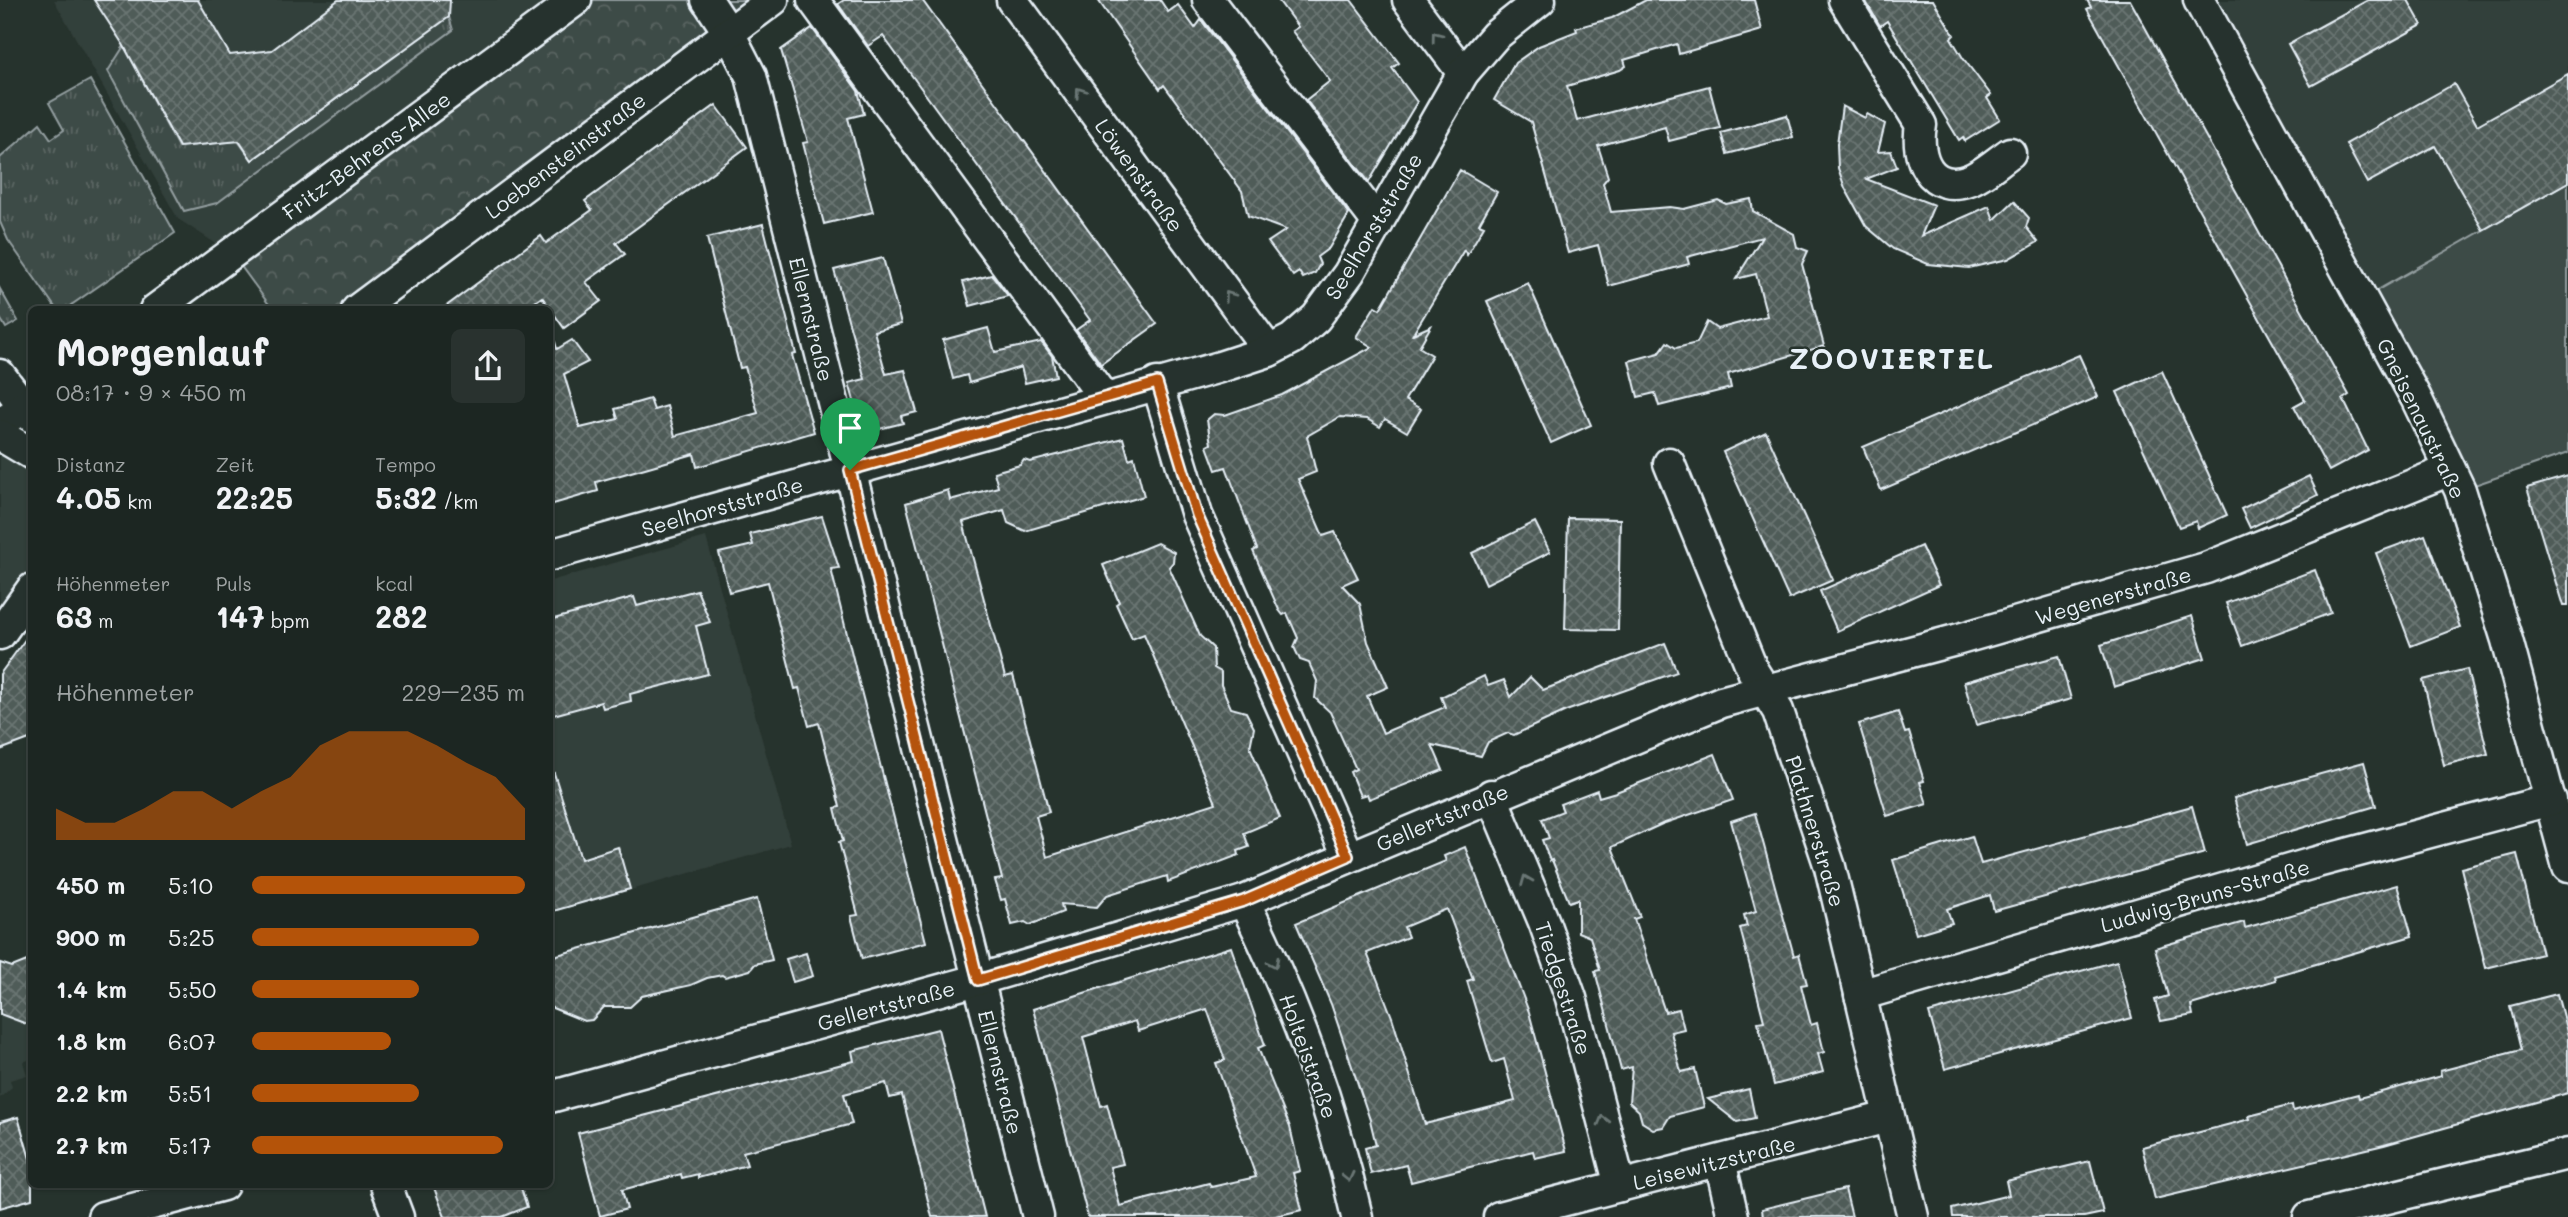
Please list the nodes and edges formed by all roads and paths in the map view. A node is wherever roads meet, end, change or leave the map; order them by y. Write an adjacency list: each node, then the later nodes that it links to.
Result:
1 (576, 0): 15 (street, Fritz-Behrens-Allee)
2 (707, 0): 11 (street, Ellernstraße)
3 (773, 0): 11 (street, Loebensteinstraße)
4 (813, 0): 20 (street)
5 (1012, 0): 17 (street, Löwenstraße, one-way to 5)
6 (1209, 0): 14 (street)
7 (1408, 0): 12 (street, one-way to 7)
8 (1540, 0): 12 (street, Seelhorststraße)
9 (1844, 0): 13 (street)
10 (2199, 0): 26 (street, Gneisenaustraße)
11 (729, 33): 16 (street, Loebensteinstraße); 25 (street, Ellernstraße)
12 (1463, 73): 14 (street, Seelhorststraße)
13 (2010, 153)
14 (1378, 223): 17 (street, Seelhorststraße)
15 (160, 306)
16 (362, 306)
17 (1269, 351): 19 (street, Seelhorststraße)
18 (0, 375): 21 (street)
19 (1157, 383): 20 (street, Seelhorststraße); 33 (street)
20 (1104, 398): 25 (street, Seelhorststraße)
21 (21, 412)
22 (0, 435): 23 (street)
23 (28, 452)
24 (1669, 463): 30 (street, Plathnerstraße)
25 (850, 470): 27 (street, Seelhorststraße); 36 (street, Ellernstraße)
26 (2450, 470): 30 (street, Wegenerstraße); 32 (street, Gneisenaustraße)
27 (553, 554)
28 (28, 595): 29 (street)
29 (0, 634)
30 (1766, 689): 31 (street, Gellertstraße); 37 (street, Plathnerstraße)
31 (1491, 795): 33 (street, Gellertstraße); 42 (street, Tiedgestraße, one-way to 31)
32 (2551, 800): 34 (street, Gneisenaustraße); 37 (street, Ludwig-Bruns-Straße)
33 (1348, 856): 35 (street, Gellertstraße)
34 (2568, 867)
35 (1244, 901): 36 (street, Gellertstraße); 48 (street, Holteistraße, one-way to 48)
36 (978, 980): 38 (street, Gellertstraße); 47 (street, Ellernstraße)
37 (1860, 995): 39 (street, Plathnerstraße)
38 (553, 1096)
39 (1888, 1117): 41 (street, Leisewitzstraße); 51 (street, Plathnerstraße)
40 (2568, 1154): 52 (street)
41 (1720, 1161): 42 (street, Leisewitzstraße); 50 (street)
42 (1620, 1186): 49 (street, Leisewitzstraße)
43 (212, 1188): 45 (street)
44 (387, 1188): 46 (street)
45 (103, 1217)
46 (398, 1217)
47 (1038, 1217)
48 (1357, 1217)
49 (1499, 1217)
50 (1732, 1217)
51 (1913, 1217)
52 (2309, 1217)

